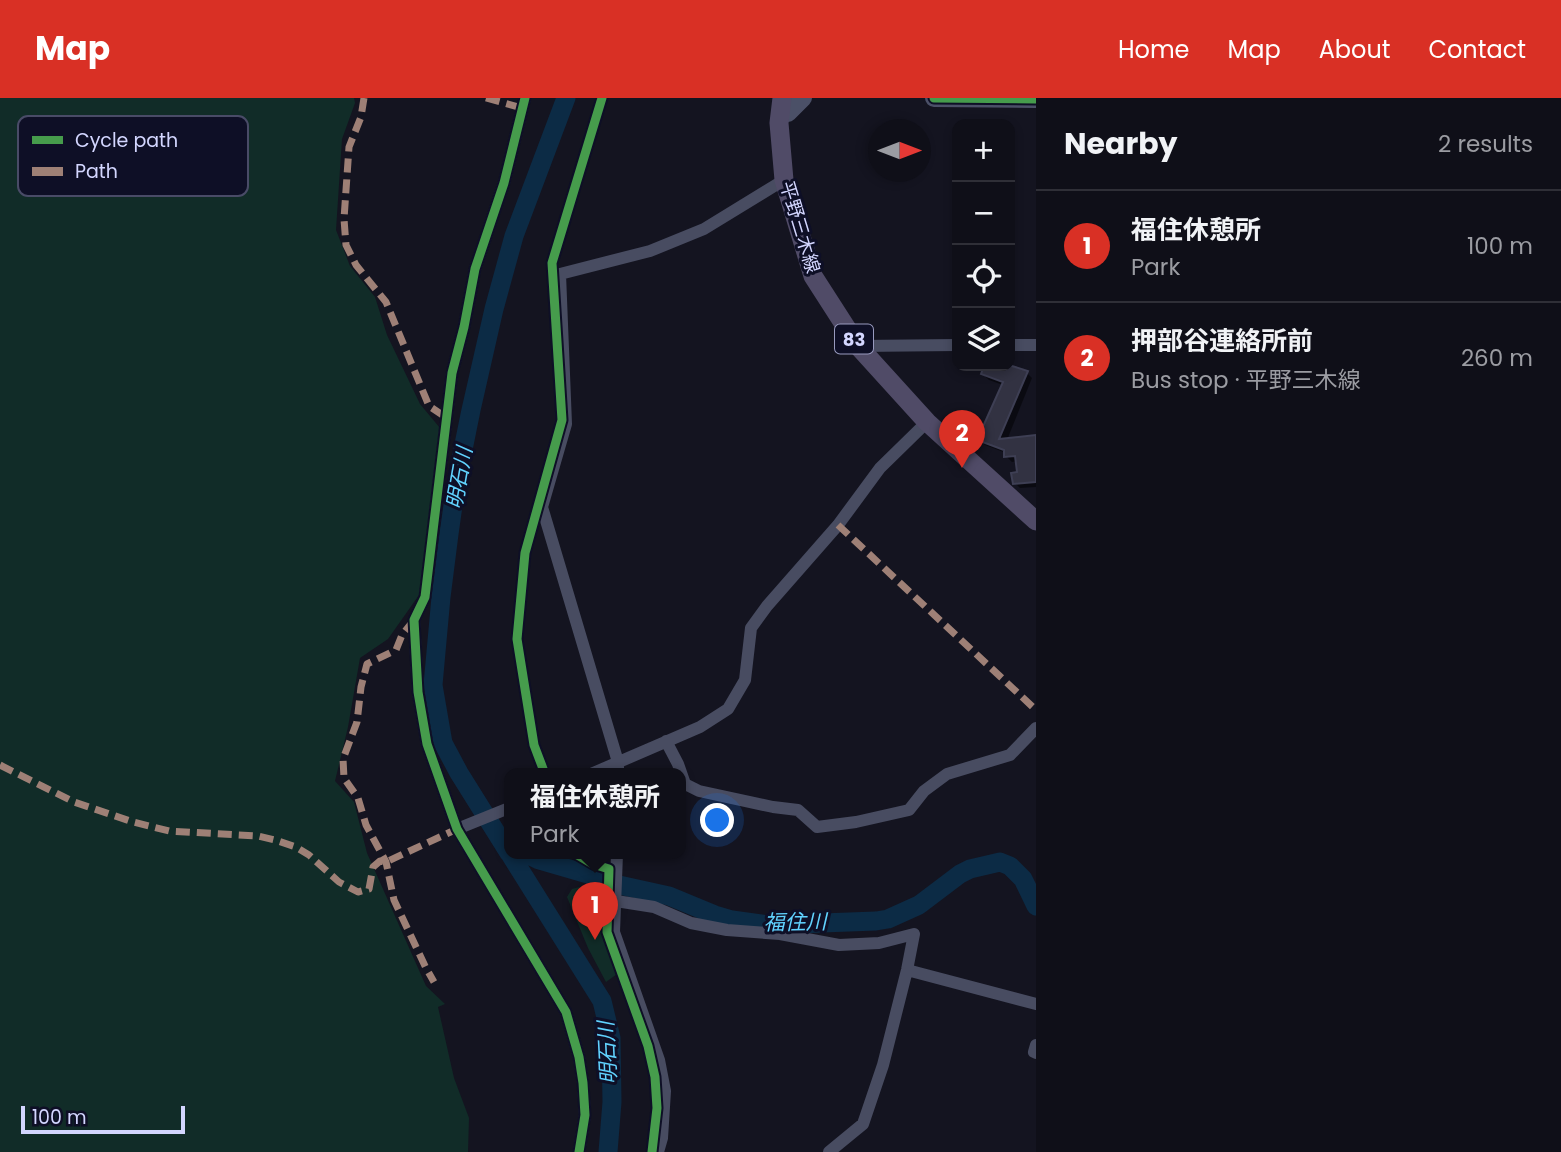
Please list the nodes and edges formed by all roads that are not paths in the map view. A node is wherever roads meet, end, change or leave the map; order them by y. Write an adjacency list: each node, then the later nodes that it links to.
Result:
1 (526, 98): 19 (street)
2 (803, 98): 5 (main road)
3 (934, 98): 4 (main road)
4 (1029, 99)
5 (783, 111): 6 (main road, 平野三木線 / 83)
6 (784, 180): 10 (main road, 平野三木線 / 83); 15 (street)
7 (952, 345): 10 (street)
8 (1015, 345): 9 (street)
9 (1036, 345)
10 (858, 346): 11 (main road, 平野三木線 / 83)
11 (927, 422): 12 (main road, 平野三木線 / 83); 14 (street)
12 (1036, 522)
13 (1036, 728): 17 (street)
14 (666, 741): 15 (street); 16 (street)
15 (618, 768)
16 (679, 768)
17 (686, 784)
18 (504, 810): 19 (street)
19 (457, 829): 26 (street)
20 (617, 859): 21 (street)
21 (616, 901): 22 (street); 27 (street)
22 (907, 970): 23 (street); 28 (street)
23 (1036, 1004)
24 (1036, 1045): 25 (street)
25 (1036, 1053)
26 (579, 1152)
27 (658, 1152)
28 (829, 1152)

